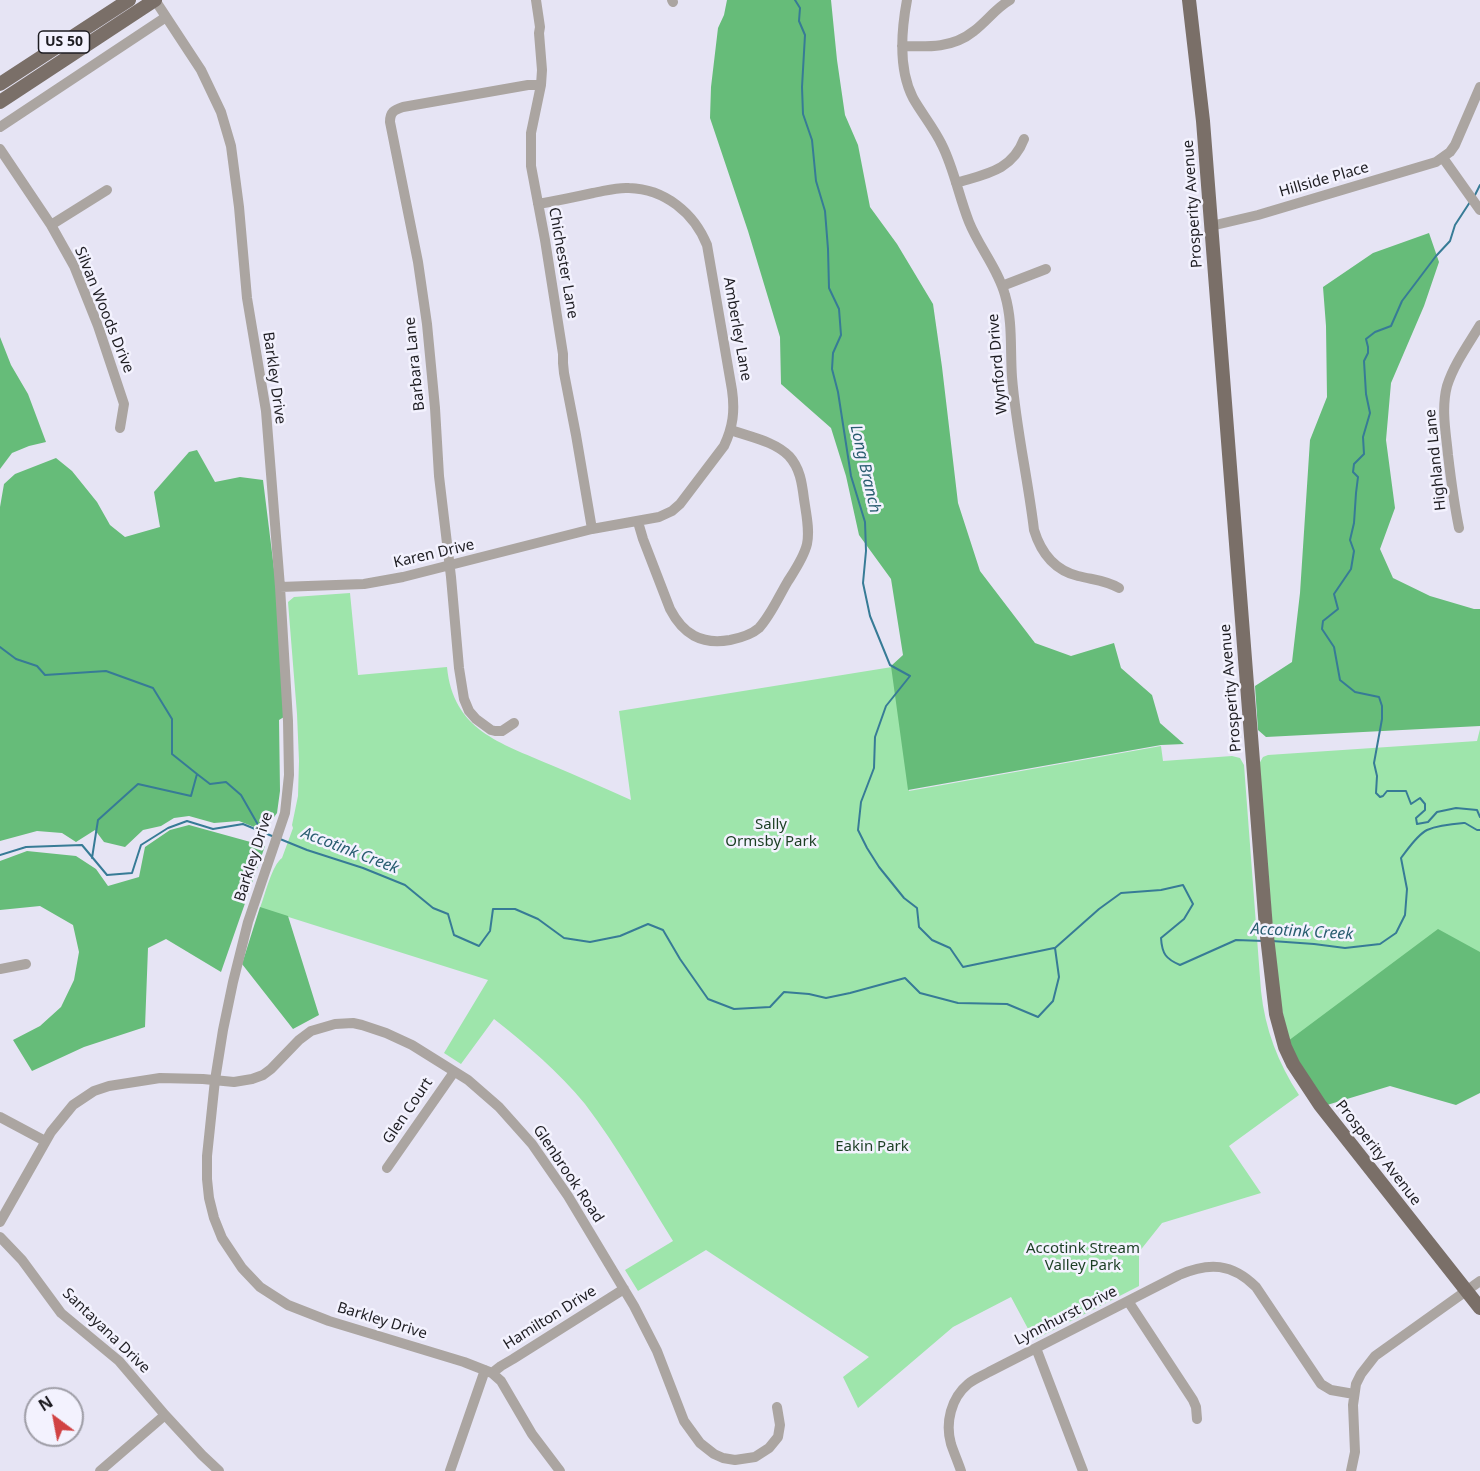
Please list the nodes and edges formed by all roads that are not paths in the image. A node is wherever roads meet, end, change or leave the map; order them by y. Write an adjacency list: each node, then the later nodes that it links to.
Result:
1 (129, 0): 9 (main road, US 50)
2 (155, 0): 7 (street, Barkley Drive); 12 (main road, US 50)
3 (536, 0): 10 (street, Chichester Lane)
4 (907, 0): 8 (street, Wynford Drive)
5 (1010, 0): 8 (street)
6 (1189, 0): 22 (main road, Prosperity Avenue)
7 (166, 17): 13 (street); 32 (street, Barkley Drive)
8 (902, 46): 17 (street, Wynford Drive)
9 (0, 84)
10 (541, 86): 20 (street, Chichester Lane); 31 (street, Barbara Lane)
11 (1480, 87): 16 (street)
12 (0, 102)
13 (0, 127)
14 (1024, 139): 17 (street)
15 (0, 149): 21 (street, Silvan Woods Drive)
16 (1443, 158): 19 (street); 22 (street, Hillside Place)
17 (956, 183): 24 (street, Wynford Drive)
18 (107, 190): 21 (street)
19 (1475, 202)
20 (538, 204): 27 (street, Amberley Lane); 30 (street, Chichester Lane)
21 (51, 225): 26 (street, Silvan Woods Drive)
22 (1211, 226): 46 (main road, Prosperity Avenue)
23 (1046, 269): 24 (street)
24 (1002, 286): 33 (street, Wynford Drive)
25 (1480, 325): 29 (street, Highland Lane)
26 (120, 428)
27 (730, 430): 28 (street, Amberley Lane); 28 (street)
28 (638, 522): 30 (street, Amberley Lane)
29 (1459, 528)
30 (592, 529): 31 (street, Karen Drive)
31 (449, 566): 32 (street, Karen Drive); 34 (street, Barbara Lane)
32 (280, 587): 38 (street, Barkley Drive)
33 (1119, 588)
34 (514, 723)
35 (26, 964): 36 (street)
36 (0, 969)
37 (454, 1072): 38 (street, Glenbrook Road); 41 (street, Glen Court); 45 (street, Glenbrook Road)
38 (215, 1080): 40 (street, Glenbrook Road); 50 (street, Barkley Drive)
39 (0, 1117): 40 (street)
40 (45, 1141): 42 (street, Glenbrook Road)
41 (387, 1168)
42 (0, 1222)
43 (0, 1237): 53 (street, Santayana Drive)
44 (1480, 1281): 46 (street)
45 (624, 1289): 50 (street, Hamilton Drive); 52 (street, Glenbrook Road)
46 (1467, 1290): 48 (main road, Prosperity Avenue); 51 (street)
47 (1128, 1301): 49 (street, Lynnhurst Drive); 51 (street, Lynnhurst Drive); 54 (street)
48 (1480, 1308)
49 (1036, 1348): 59 (street, Lynnhurst Drive); 60 (street)
50 (488, 1371): 57 (street); 58 (street)
51 (1354, 1394): 61 (street)
52 (777, 1407)
53 (165, 1415): 55 (street); 56 (street, Santayana Drive)
54 (1197, 1419)
55 (100, 1471)
56 (219, 1471)
57 (450, 1471)
58 (560, 1471)
59 (961, 1471)
60 (1083, 1471)
61 (1351, 1471)

